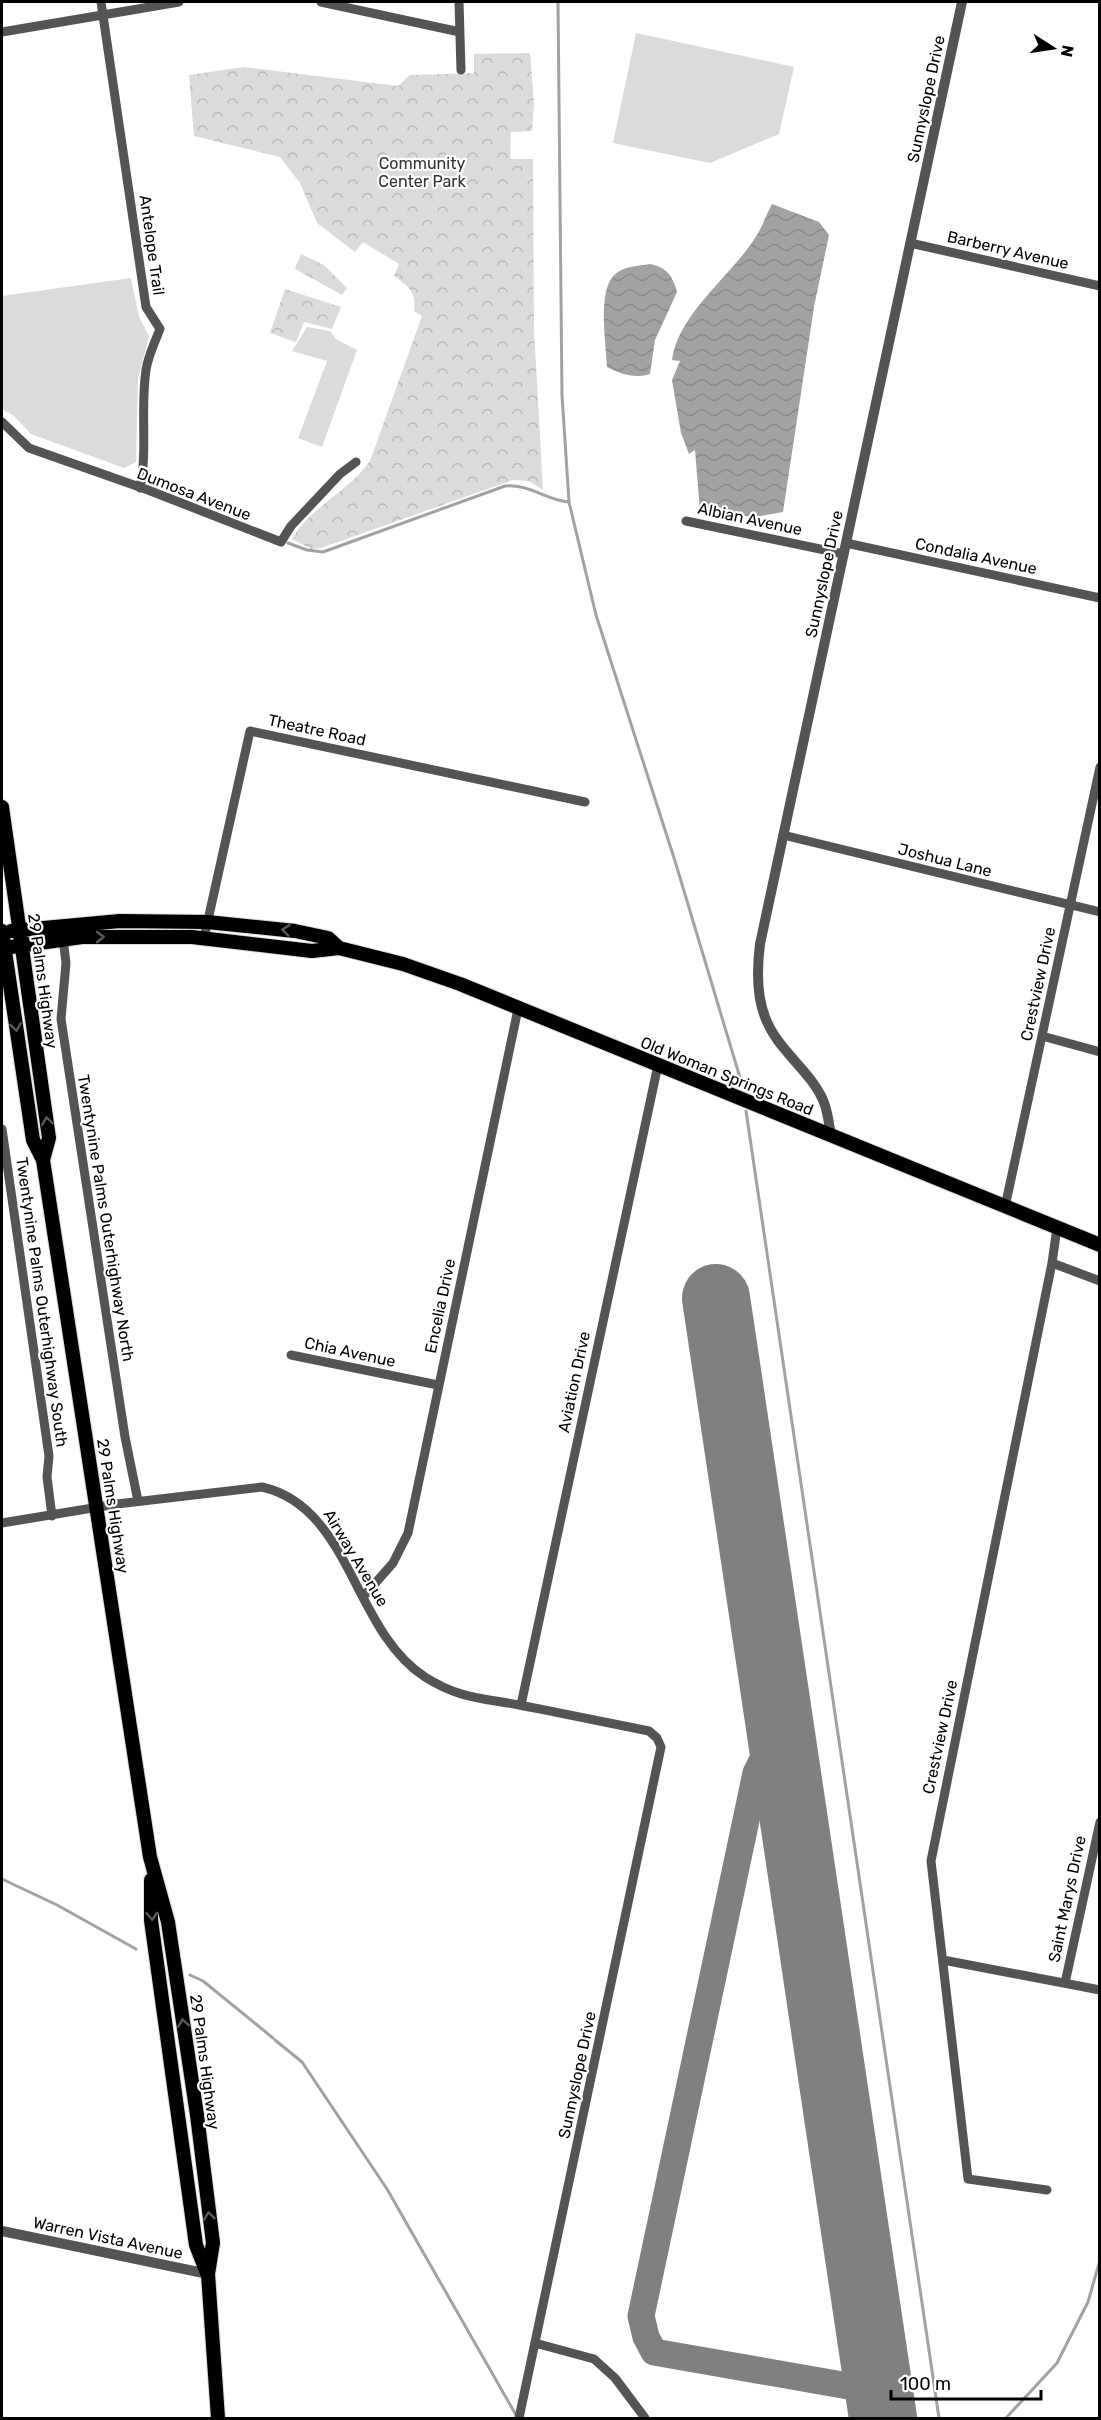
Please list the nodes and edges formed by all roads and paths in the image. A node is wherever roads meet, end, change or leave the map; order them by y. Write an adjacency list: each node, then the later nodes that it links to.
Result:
1 (101, 2): 6 (street, Antelope Trail)
2 (179, 2): 6 (street)
3 (321, 2): 8 (street)
4 (459, 2): 8 (street)
5 (962, 2): 10 (street, Sunnyslope Drive)
6 (103, 15): 7 (street); 14 (street, Antelope Trail)
7 (2, 32)
8 (460, 32): 9 (street)
9 (461, 70)
10 (910, 243): 11 (street, Barberry Avenue); 16 (street, Sunnyslope Drive)
11 (1100, 286)
12 (2, 422): 14 (street, Dumosa Avenue)
13 (356, 462): 14 (street, Dumosa Avenue)
14 (140, 488)
15 (686, 521): 16 (street, Albian Avenue)
16 (845, 549): 17 (street, Condalia Avenue); 21 (street, Sunnyslope Drive)
17 (1100, 598)
18 (1100, 767): 22 (street, Crestview Drive)
19 (585, 802): 24 (street, Theatre Road)
20 (2, 807): 25 (main road, 29 Palms Highway)
21 (783, 836): 22 (street, Joshua Lane); 37 (street, Sunnyslope Drive)
22 (1070, 906): 23 (street, Joshua Lane); 33 (street, Crestview Drive)
23 (1100, 912)
24 (207, 922): 25 (main road, Old Woman Springs Road); 27 (street, Theatre Road); 31 (main road, Old Woman Springs Road, one-way to 24)
25 (19, 930): 26 (main road, Old Woman Springs Road); 29 (main road, 29 Palms Highway)
26 (2, 932): 30 (main road, 29 Palms Highway)
27 (204, 938): 28 (main road, Old Woman Springs Road, one-way to 27); 31 (main road, Old Woman Springs Road)
28 (63, 939): 29 (main road, Old Woman Springs Road); 46 (street, Twentynine Palms Outerhighway North)
29 (21, 945): 30 (main road, Old Woman Springs Road); 38 (main road, 29 Palms Highway, one-way to 29)
30 (4, 948): 38 (main road, 29 Palms Highway, one-way to 38)
31 (339, 948): 32 (main road, Old Woman Springs Road)
32 (518, 1009): 35 (main road, Old Woman Springs Road); 45 (street, Encelia Drive)
33 (1042, 1036): 34 (street); 39 (street, Crestview Drive)
34 (1100, 1052)
35 (658, 1065): 37 (main road, Old Woman Springs Road); 51 (street, Aviation Drive)
36 (2, 1129): 48 (street, Twentynine Palms Outerhighway South)
37 (831, 1136): 39 (main road, Old Woman Springs Road)
38 (43, 1160): 47 (main road, 29 Palms Highway)
39 (1005, 1207): 40 (main road, Old Woman Springs Road)
40 (1057, 1228): 41 (main road, Old Woman Springs Road); 42 (street, Crestview Drive)
41 (1100, 1245)
42 (1052, 1263): 43 (street); 54 (street, Crestview Drive)
43 (1100, 1281)
44 (291, 1354): 45 (street, Chia Avenue)
45 (438, 1385): 50 (street, Encelia Drive)
46 (138, 1501): 47 (street, Airway Avenue); 50 (street, Airway Avenue)
47 (96, 1506): 48 (street, Airway Avenue); 59 (main road, 29 Palms Highway)
48 (51, 1516): 49 (street, Airway Avenue)
49 (2, 1523)
50 (363, 1597): 51 (street, Airway Avenue)
51 (521, 1705): 52 (street, Airway Avenue)
52 (657, 1738): 60 (street, Sunnyslope Drive)
53 (1100, 1822): 55 (street, Saint Marys Drive)
54 (943, 1960): 55 (street); 57 (street, Crestview Drive)
55 (1065, 1983): 56 (street)
56 (1100, 1990)
57 (1047, 2190)
58 (2, 2231): 59 (street, Warren Vista Avenue)
59 (208, 2274): 61 (main road, 29 Palms Highway)
60 (536, 2343): 62 (street, Sunnyslope Drive); 63 (street)
61 (218, 2418)
62 (519, 2418)
63 (645, 2418)

